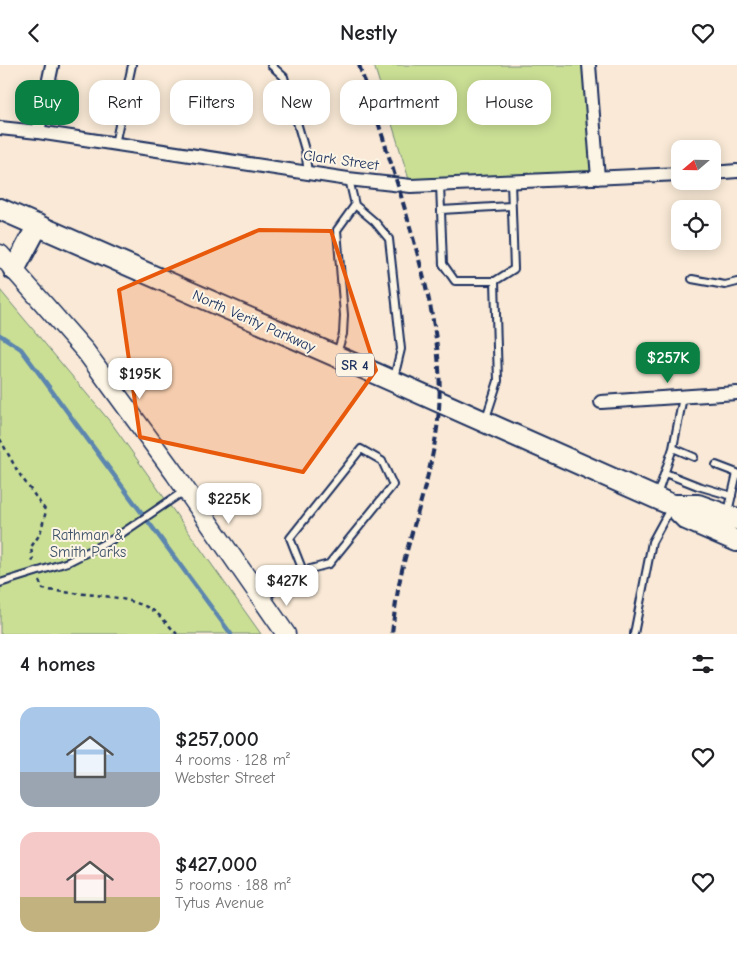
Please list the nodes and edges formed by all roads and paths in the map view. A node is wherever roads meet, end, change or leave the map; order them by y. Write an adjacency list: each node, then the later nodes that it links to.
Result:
1 (52, 65): 6 (street)
2 (132, 65): 7 (lane)
3 (271, 65): 10 (lane)
4 (589, 65): 12 (street)
5 (0, 129): 6 (street, Clark Street)
6 (38, 132): 7 (street, Clark Street)
7 (115, 144): 10 (street, Clark Street)
8 (737, 171): 9 (street)
9 (721, 172)
10 (308, 173): 13 (street, Clark Street)
11 (671, 174): 12 (street, Clark Street)
12 (598, 178): 14 (street, Clark Street)
13 (348, 179): 15 (street, Clark Street); 16 (lane)
14 (511, 182): 15 (street, Clark Street); 17 (lane)
15 (440, 184): 19 (lane)
16 (356, 205): 26 (lane); 27 (lane)
17 (511, 206): 19 (lane); 24 (lane)
18 (0, 209): 20 (main road, North Verity Parkway / SR 4)
19 (440, 209): 24 (lane)
20 (38, 225): 22 (main road); 26 (main road, North Verity Parkway / SR 4)
21 (0, 254): 22 (street)
22 (14, 271): 37 (street)
23 (692, 279): 25 (lane)
24 (495, 281): 31 (lane)
25 (737, 283)
26 (335, 357): 27 (main road, North Verity Parkway / SR 4)
27 (393, 382): 31 (main road, North Verity Parkway / SR 4)
28 (737, 393): 29 (street)
29 (683, 397): 30 (street); 33 (lane)
30 (601, 402)
31 (485, 421): 39 (main road, North Verity Parkway / SR 4)
32 (0, 439): 42 (path)
33 (673, 448): 34 (lane); 36 (lane)
34 (694, 457)
35 (716, 465): 38 (lane)
36 (665, 473): 38 (lane); 39 (lane)
37 (185, 490): 45 (lane); 46 (street)
38 (732, 496): 40 (lane)
39 (664, 502): 40 (main road, North Verity Parkway / SR 4); 41 (main road, North Verity Parkway / SR 4); 49 (lane)
40 (732, 517)
41 (737, 541)
42 (33, 564)
43 (303, 571): 43 (lane); 46 (lane)
44 (40, 581): 47 (path)
45 (0, 583)
46 (261, 600): 48 (street)
47 (177, 634)
48 (286, 634)
49 (634, 634)

